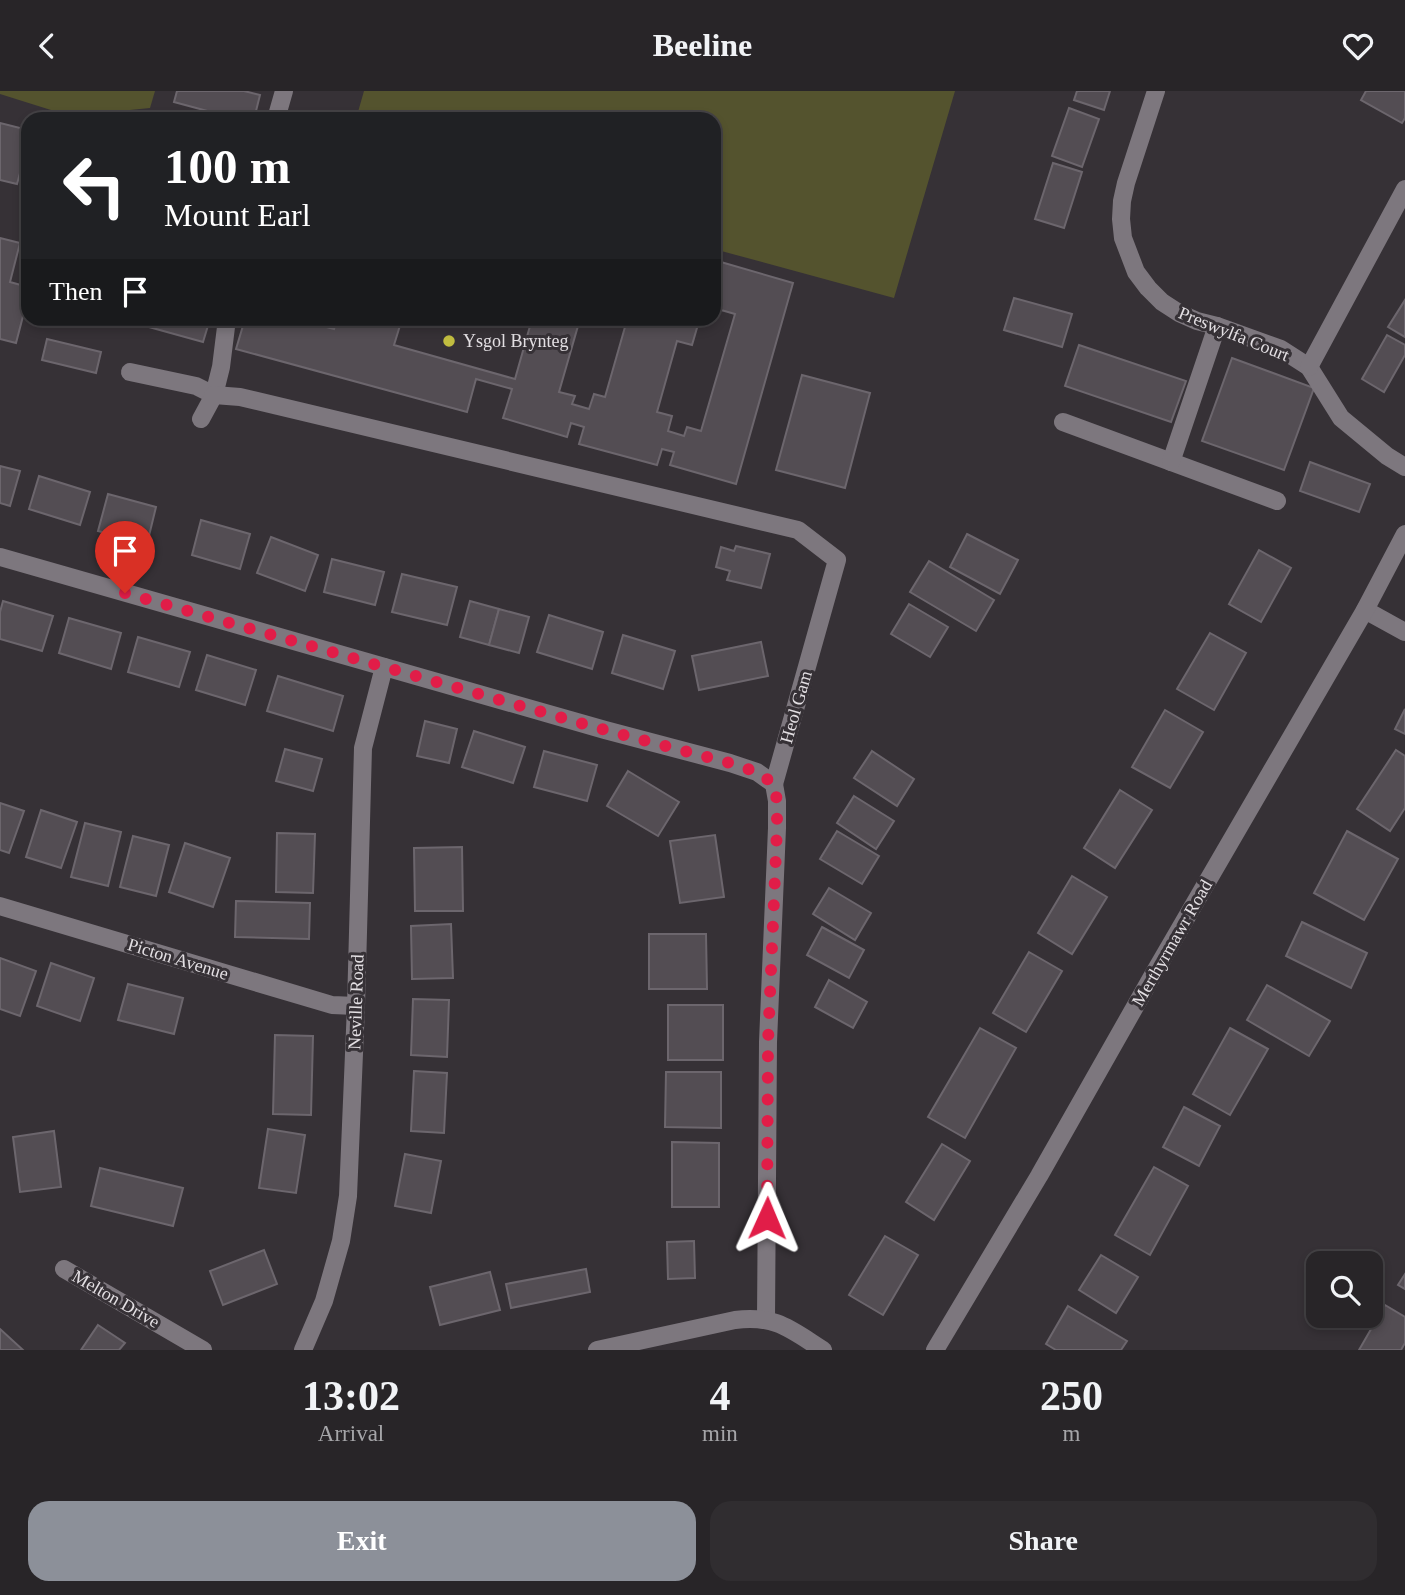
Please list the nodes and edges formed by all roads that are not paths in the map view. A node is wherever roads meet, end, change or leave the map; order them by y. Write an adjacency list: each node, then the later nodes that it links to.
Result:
1 (284, 91): 3 (street)
2 (1156, 91): 6 (street, Preswylfa Court)
3 (278, 112)
4 (1405, 189): 7 (street)
5 (226, 326): 9 (street)
6 (1217, 326): 7 (street, Preswylfa Court); 12 (street)
7 (1309, 367): 13 (street, Preswylfa Court)
8 (130, 372): 9 (street)
9 (214, 395): 10 (street); 20 (street, Heol Gam)
10 (201, 419)
11 (1063, 422): 12 (street)
12 (1171, 462): 14 (street)
13 (1405, 467)
14 (1277, 502)
15 (1405, 534): 17 (street, Merthyrmawr Road)
16 (0, 557): 19 (street)
17 (1365, 610): 18 (street); 29 (street, Merthyrmawr Road)
18 (1405, 632)
19 (384, 667): 20 (street); 22 (street, Neville Road)
20 (774, 784): 24 (street, Heol Gam)
21 (0, 906): 22 (street, Picton Avenue)
22 (356, 1006): 25 (street, Neville Road)
23 (64, 1269): 26 (street, Melton Drive)
24 (766, 1319): 27 (street); 28 (street)
25 (311, 1345)
26 (203, 1350)
27 (597, 1350)
28 (822, 1350)
29 (935, 1350)

